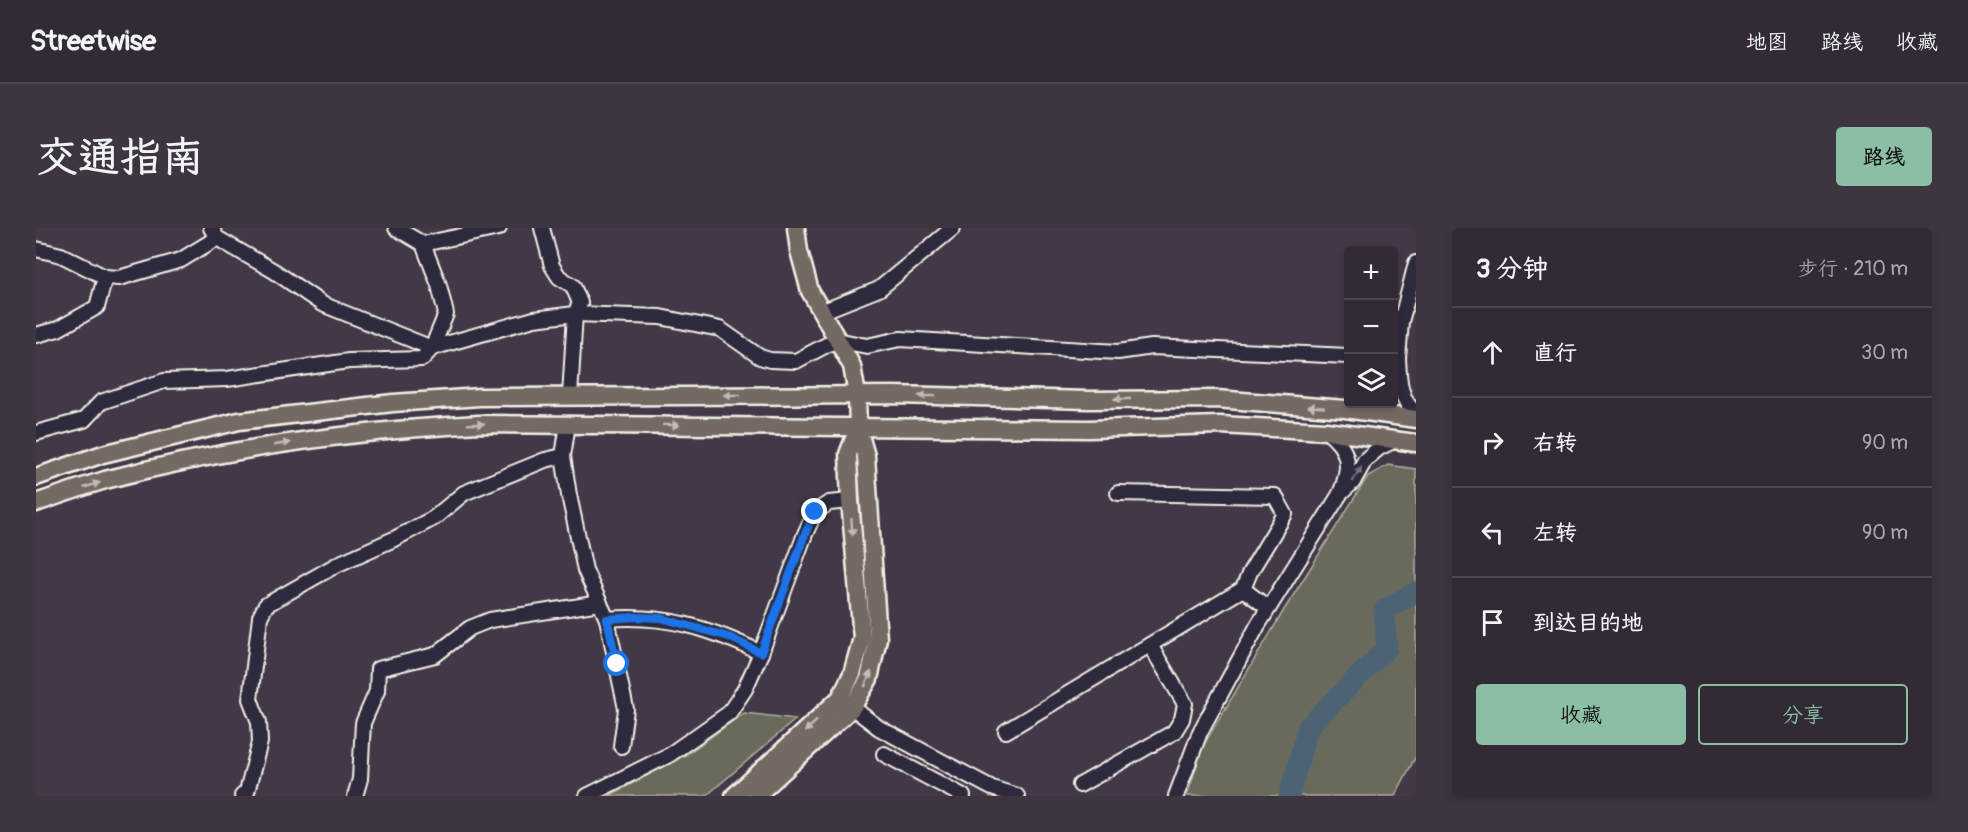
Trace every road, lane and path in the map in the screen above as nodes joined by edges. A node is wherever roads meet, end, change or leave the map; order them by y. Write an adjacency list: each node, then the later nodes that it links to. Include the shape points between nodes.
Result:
1 (396, 228): 7 (street)
2 (498, 228): 7 (street)
3 (542, 228): 12 (street, via 552,266 559,277 573,286 580,303)
4 (796, 228): 11 (main road, via 810,291)
5 (953, 228): 11 (street, via 879,289)
6 (214, 233): 10 (street, via 181,260 119,278); 15 (street, via 322,304)
7 (423, 244): 15 (street, via 446,314)
8 (36, 249): 10 (street, via 61,255)
9 (1416, 262): 16 (street)
10 (105, 277): 13 (street, via 97,307 58,329)
11 (821, 312): 14 (main road)
12 (575, 314): 14 (street, via 660,316 720,329 770,360 796,361); 15 (street, via 534,320); 20 (street)
13 (36, 335)
14 (836, 340): 17 (street, via 867,346 900,339 1118,352 1152,347); 19 (main road, via 852,366)
15 (432, 348): 28 (street, via 422,358 349,361 227,379 164,381 101,402 84,420)
16 (1397, 354)
17 (1344, 356)
18 (1398, 372): 23 (street, via 1402,394)
19 (857, 395): 20 (main road, one-way to 20); 22 (main road, one-way to 19, via 1216,399); 26 (main road)
20 (570, 396): 32 (main road, via 393,403 239,421 103,454)
21 (1349, 408): 22 (street)
22 (1345, 409): 24 (main road)
23 (1416, 412)
24 (1416, 418)
25 (567, 424): 26 (main road, one-way to 26); 31 (street); 36 (main road, one-way to 25, via 105,480 243,450 396,429)
26 (858, 428): 27 (main road, via 1220,425); 35 (main road, via 848,454); 43 (main road, one-way to 26, via 869,679 878,639 866,456)
27 (1326, 431): 29 (main road); 34 (street, via 1338,440 1347,459 1348,474)
28 (36, 433)
29 (1395, 440): 30 (main road); 34 (street, one-way to 29, via 1353,482 1365,460)
30 (1416, 442)
31 (564, 456): 38 (street, via 568,495 585,570); 48 (street, via 464,492 435,518 338,564 266,605 260,616 250,699 259,722 260,742 247,792)
32 (36, 477)
33 (1118, 493): 37 (street, via 1275,496 1285,514)
34 (1340, 494): 39 (street)
35 (849, 501): 42 (street, via 829,503 815,512); 43 (main road, one-way to 43, via 862,638)
36 (36, 503)
37 (1243, 589): 39 (street); 41 (street)
38 (600, 603): 40 (street); 49 (street, via 490,620 470,628 435,655 378,669 377,691 363,723)
39 (1268, 608): 55 (street, via 1200,732)
40 (607, 619): 42 (street, via 661,618 729,637); 45 (street, via 626,709)
41 (1150, 645): 44 (street); 47 (street, via 1185,704 1182,719 1174,732)
42 (761, 653): 50 (street, via 729,713 669,755)
43 (846, 703): 51 (main road, one-way to 51); 52 (main road); 54 (street, via 879,728 992,788)
44 (1006, 731)
45 (621, 746)
46 (884, 754): 53 (street)
47 (1080, 785)
48 (242, 796)
49 (356, 796)
50 (587, 796)
51 (734, 796)
52 (756, 796)
53 (963, 796)
54 (1017, 796)
55 (1176, 796)

